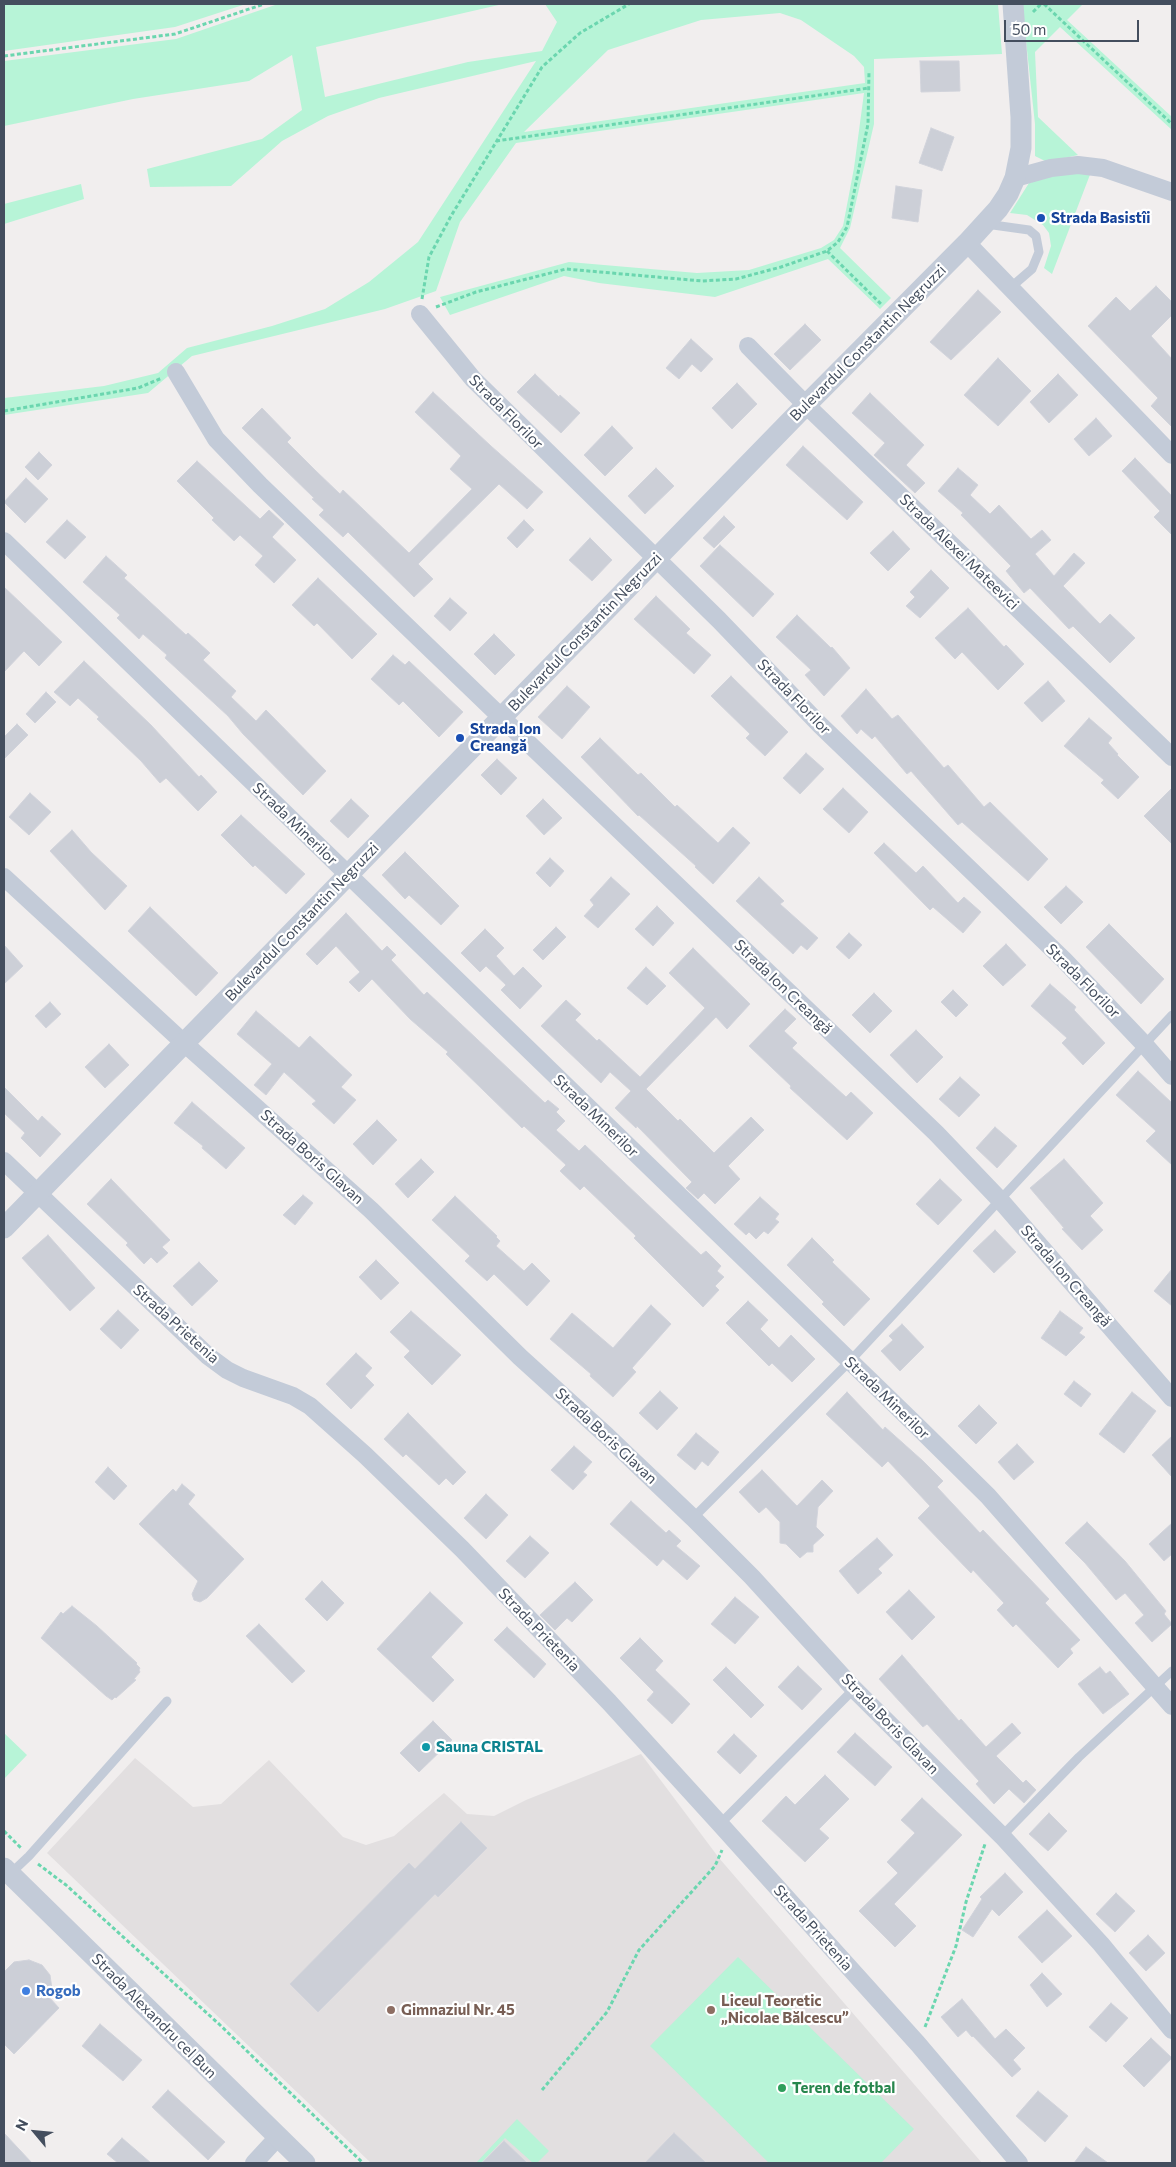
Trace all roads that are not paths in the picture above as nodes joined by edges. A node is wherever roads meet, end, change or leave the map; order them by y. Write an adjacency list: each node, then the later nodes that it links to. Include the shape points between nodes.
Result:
1 (1013, 4): 2 (street, Bulevardul Constantin Negruzzi, via 1021,117 1021,148)
2 (1016, 178): 3 (street, via 1051,168 1078,165 1103,168); 4 (street, Bulevardul Constantin Negruzzi)
3 (1172, 192)
4 (986, 224): 5 (street, Bulevardul Constantin Negruzzi); 6 (lane, via 1029,230 1036,236 1039,252 1032,269)
5 (966, 244): 6 (street); 10 (street, Bulevardul Constantin Negruzzi)
6 (1010, 288): 11 (street)
7 (420, 314): 13 (street, Strada Florilor, via 473,380)
8 (748, 346): 10 (street, Strada Alexei Mateevici)
9 (176, 372): 14 (street, Strada Ion Creangă, via 216,439)
10 (806, 405): 13 (street, Bulevardul Constantin Negruzzi); 15 (street, Strada Alexei Mateevici)
11 (1172, 455)
12 (4, 542): 16 (street, Strada Minerilor)
13 (656, 559): 14 (street, Bulevardul Constantin Negruzzi); 20 (street, Strada Florilor, via 827,732 1064,960)
14 (501, 717): 16 (street, Bulevardul Constantin Negruzzi); 24 (street, Strada Ion Creangă, via 936,1133)
15 (1172, 757)
16 (348, 876): 19 (street, Bulevardul Constantin Negruzzi); 26 (street, Strada Minerilor)
17 (4, 877): 19 (street, Strada Boris Glavan)
18 (1172, 1015): 20 (lane)
19 (184, 1043): 23 (street, Bulevardul Constantin Negruzzi); 28 (street, Strada Boris Glavan, via 371,1210 520,1357)
20 (1144, 1044): 21 (street, Strada Florilor); 24 (lane)
21 (1172, 1076)
22 (4, 1161): 23 (street, Strada Prietenia)
23 (37, 1193): 25 (street, Bulevardul Constantin Negruzzi); 34 (street, Strada Prietenia, via 208,1356 242,1378 293,1396 310,1406 364,1455 462,1549 609,1702)
24 (1001, 1201): 26 (lane); 27 (street, Strada Ion Creangă)
25 (4, 1228)
26 (850, 1361): 28 (lane); 30 (street, Strada Minerilor, via 988,1496)
27 (1172, 1398)
28 (693, 1518): 31 (street, Strada Boris Glavan, via 752,1577)
29 (1172, 1671): 30 (lane)
30 (1157, 1688): 33 (street, Strada Minerilor); 35 (lane)
31 (854, 1689): 34 (lane); 35 (street, Strada Boris Glavan)
32 (167, 1701): 36 (lane, via 29,1856)
33 (1172, 1706)
34 (720, 1824): 41 (street, Strada Prietenia, via 918,2044)
35 (997, 1831): 37 (street, Strada Boris Glavan, via 1101,1944)
36 (7, 1871): 38 (street, Strada Alexandru cel Bun)
37 (1172, 2030)
38 (278, 2137): 39 (street); 40 (street, Strada Alexandru cel Bun)
39 (254, 2163)
40 (305, 2163)
41 (1019, 2163)

